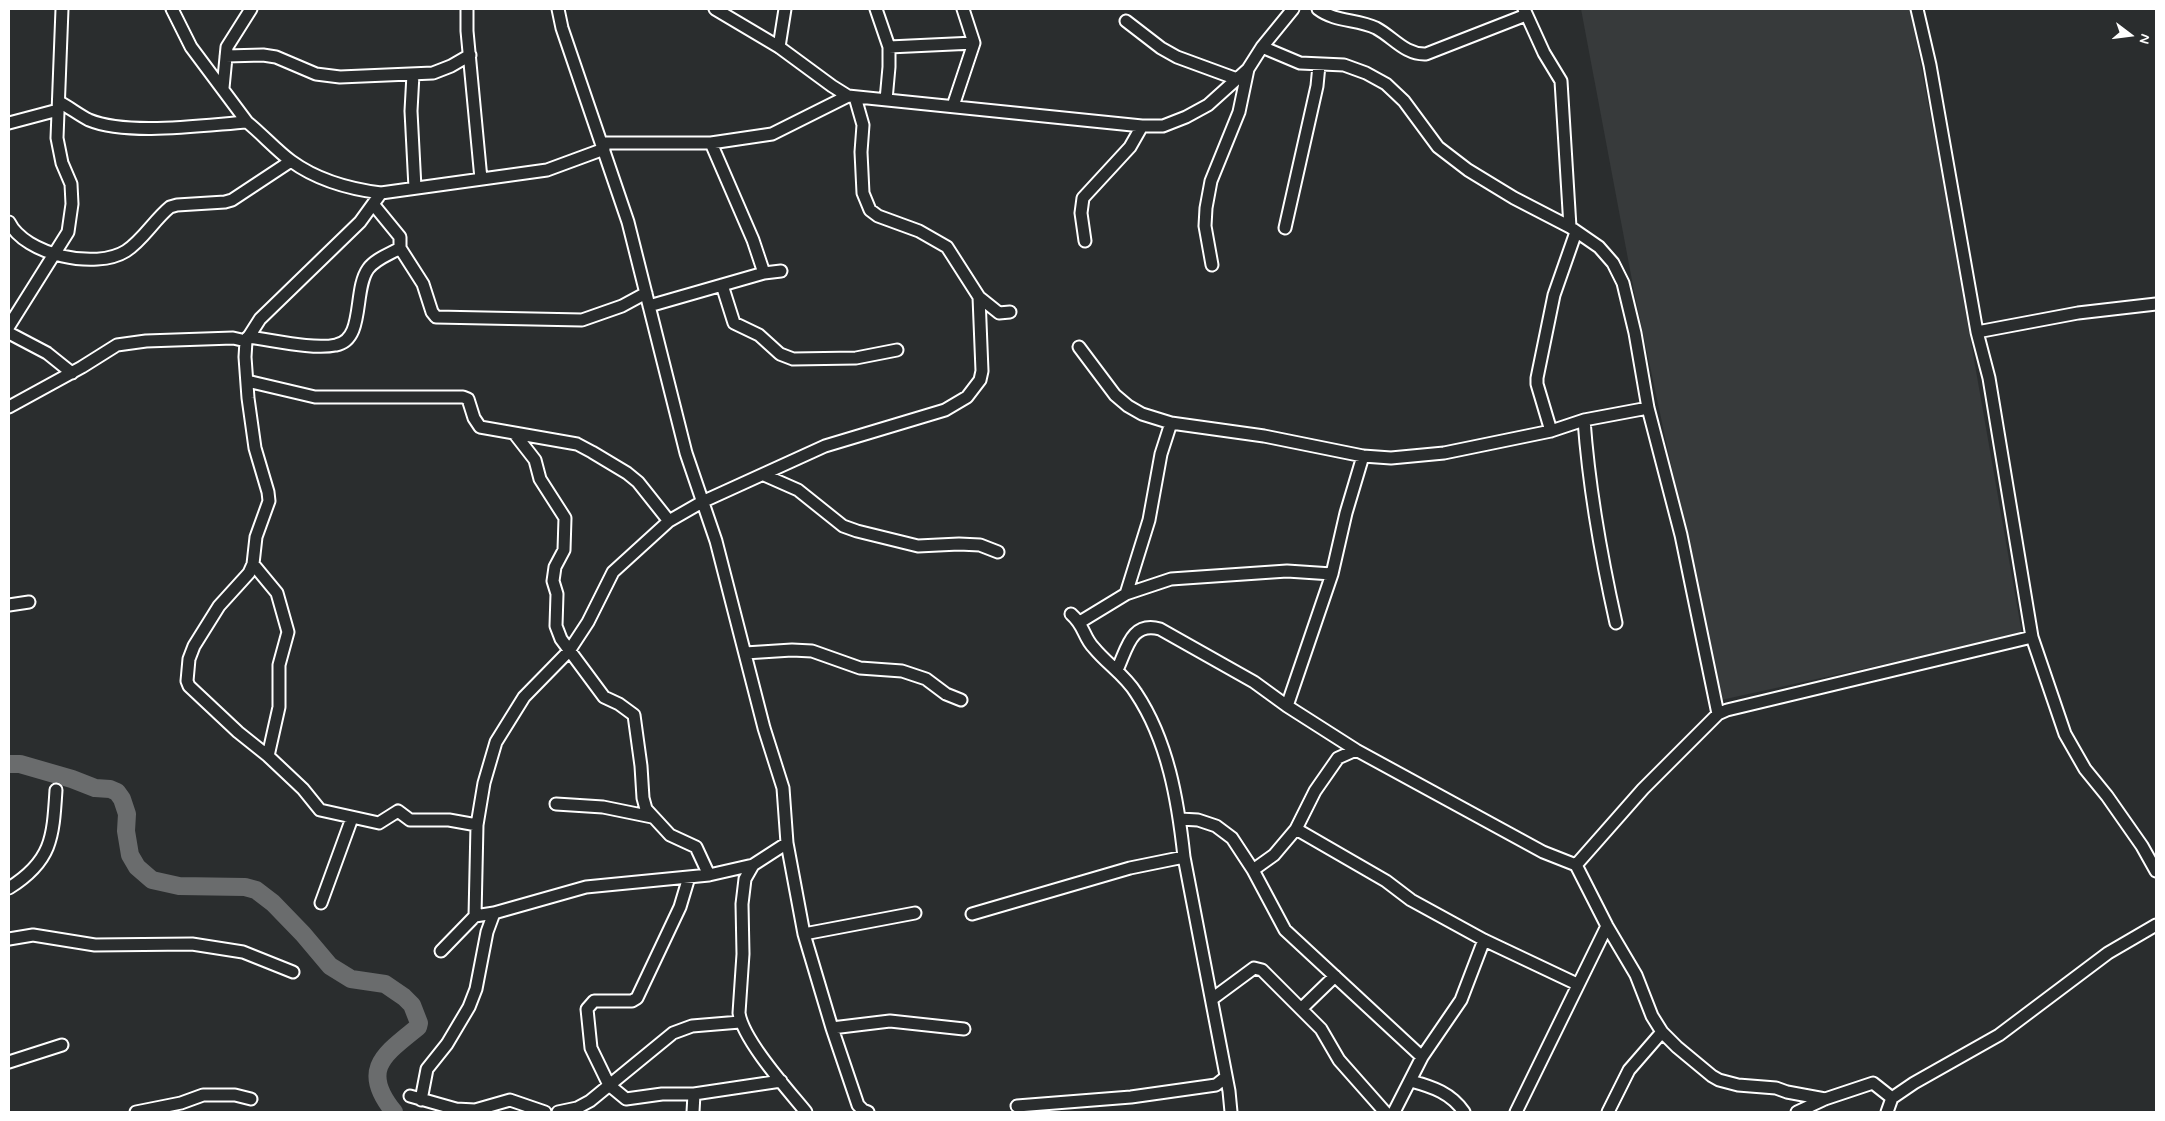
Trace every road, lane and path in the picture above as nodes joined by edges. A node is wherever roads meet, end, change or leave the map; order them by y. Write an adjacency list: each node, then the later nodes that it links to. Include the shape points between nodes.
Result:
1 (62, 9): 28 (street)
2 (172, 9): 25 (street, via 191,47)
3 (251, 9): 20 (street, via 230,40)
4 (467, 9): 19 (street)
5 (558, 9): 34 (street)
6 (716, 9): 16 (street)
7 (788, 9): 16 (street)
8 (876, 9): 17 (street)
9 (963, 9): 15 (street)
10 (1293, 9): 18 (street)
11 (1318, 9): 13 (street, via 1326,15 1376,28 1416,54 1426,54)
12 (1917, 9): 56 (street)
13 (1525, 12): 42 (street, via 1561,81)
14 (1126, 21): 24 (street, via 1177,57)
15 (974, 44): 17 (street); 29 (street)
16 (779, 47): 26 (street)
17 (889, 47): 27 (street)
18 (1262, 48): 21 (street, via 1300,63); 22 (street)
19 (470, 55): 23 (street, via 433,73); 36 (street)
20 (226, 56): 23 (street, via 276,57 316,74 340,77); 25 (street)
21 (1320, 65): 41 (street); 42 (street, via 1344,65 1386,84 1404,101 1438,147 1514,198)
22 (1248, 69): 24 (street); 46 (street, via 1239,112 1212,181 1206,208 1205,226)
23 (413, 74): 37 (street, via 411,111)
24 (1237, 79): 32 (street, via 1208,105 1186,117 1163,126)
25 (223, 88): 30 (street)
26 (851, 96): 27 (street); 33 (street, via 772,134); 51 (street, via 863,125 863,192 870,210 947,247)
27 (886, 100): 29 (street)
28 (58, 106): 30 (street, via 88,120 115,127); 31 (street); 45 (street, via 57,138 71,184 72,204 68,232)
29 (953, 106): 32 (street)
30 (247, 122): 35 (street)
31 (9, 123)
32 (1142, 126): 43 (street, via 1126,152 1083,198)
33 (711, 143): 34 (street); 48 (street)
34 (603, 146): 36 (street, via 547,170); 50 (street, via 628,222)
35 (291, 161): 38 (street, via 327,181); 45 (street, via 232,200 170,207 128,250 116,256 98,259)
36 (481, 179): 37 (street)
37 (415, 188): 38 (street)
38 (381, 193): 39 (street)
39 (373, 204): 44 (street, via 400,237); 58 (street, via 335,248 260,319)
40 (9, 222): 45 (street, via 18,236)
41 (1284, 228)
42 (1573, 229): 64 (street, via 1599,247 1623,283); 67 (street, via 1554,295 1537,384)
43 (1084, 242)
44 (400, 248): 50 (street, via 423,284 436,317 582,320 622,306); 58 (street, via 366,272 353,334 347,341 323,347)
45 (55, 256): 55 (street)
46 (1212, 265)
47 (780, 271): 48 (street)
48 (764, 273): 49 (street)
49 (722, 285): 53 (street); 60 (street, via 734,323 759,335 786,357 856,358)
50 (646, 293): 53 (street)
51 (978, 297): 54 (street, via 999,313); 70 (street, via 982,371 980,380 968,397 924,418 824,446)
52 (2156, 304): 56 (street, via 2078,313)
53 (649, 306): 71 (street, via 686,453)
54 (1010, 312)
55 (9, 326)
56 (1978, 332): 82 (street, via 1989,378)
57 (9, 333): 61 (street, via 47,353)
58 (247, 339): 61 (street, via 146,341 117,345); 62 (street)
59 (1079, 347): 66 (street, via 1115,395 1128,406)
60 (897, 350)
61 (72, 372): 63 (street)
62 (246, 380): 68 (street, via 315,397 463,397 468,399 480,427); 74 (street, via 255,448 269,501 256,537)
63 (9, 407)
64 (1648, 408): 65 (street); 88 (street, via 1680,535)
65 (1584, 420): 67 (street); 81 (street, via 1596,522)
66 (1171, 423): 69 (street, via 1264,436); 76 (street, via 1161,454 1149,520)
67 (1551, 431): 69 (street, via 1444,453 1391,458)
68 (514, 433): 72 (street, via 577,444 592,452 628,473); 83 (street, via 535,460 540,479 565,518 564,550 553,580 556,626)
69 (1363, 456): 75 (street)
70 (764, 475): 71 (street); 73 (street, via 798,490 843,526 857,531 918,546 980,545)
71 (702, 502): 72 (street); 84 (street, via 716,541)
72 (669, 521): 83 (street, via 613,572)
73 (998, 552)
74 (253, 564): 90 (street, via 277,593 288,628 279,665 279,707); 90 (street, via 245,579 219,606 194,646 187,681 238,732)
75 (1332, 574): 76 (street, via 1287,571 1171,579); 87 (street)
76 (1126, 594): 80 (street)
77 (29, 602): 78 (street)
78 (9, 606)
79 (1070, 614): 80 (street)
80 (1080, 622): 85 (street, via 1091,646)
81 (1616, 623)
82 (2032, 637): 88 (street); 103 (street, via 2064,734)
83 (569, 651): 93 (street, via 604,697 634,714 643,798); 96 (street, via 524,697 496,742 484,783)
84 (744, 653): 86 (street, via 812,651 860,668 902,671 926,679 946,694); 98 (street, via 783,788)
85 (1117, 670): 87 (street, via 1137,630 1149,626 1199,650 1254,682); 95 (street, via 1136,692 1160,735)
86 (961, 700)
87 (1287, 706): 89 (street)
88 (1718, 714): 101 (street, via 1643,789)
89 (1356, 750): 97 (street, via 1343,755 1332,765); 101 (street, via 1543,852)
90 (268, 756): 94 (street, via 320,810)
91 (56, 790): 106 (street, via 50,843 41,862)
92 (556, 804): 93 (street, via 602,807)
93 (652, 816): 104 (street, via 670,835 696,846)
94 (352, 818): 96 (street, via 378,823 398,811 410,820 449,820); 107 (street)
95 (1180, 819): 99 (street); 102 (street, via 1216,826 1232,838)
96 (477, 825): 111 (street)
97 (1296, 829): 102 (street, via 1274,855); 116 (street, via 1386,881 1411,900)
98 (787, 843): 100 (street); 114 (street)
99 (1184, 858): 110 (street, via 1130,868); 121 (street)
100 (753, 865): 104 (street); 123 (street, via 746,880 742,904)
101 (1576, 865): 113 (street)
102 (1253, 870): 119 (street, via 1281,925)
103 (2156, 871)
104 (709, 874): 105 (street)
105 (689, 877): 108 (street, via 586,887); 133 (street, via 680,907 637,998 632,1001 594,1001 587,1009 591,1048)
106 (9, 888)
107 (322, 903)
108 (494, 913): 111 (street); 141 (street, via 469,1007 427,1069)
109 (915, 913): 114 (street)
110 (972, 914)
111 (476, 916): 117 (street)
112 (2156, 925): 138 (street, via 2108,953 1999,1034)
113 (1607, 926): 120 (street); 126 (street, via 1636,974 1652,1016)
114 (804, 934): 124 (street)
115 (9, 939): 118 (street, via 33,935 95,945 192,944 242,952)
116 (1484, 940): 120 (street); 128 (street, via 1461,1000)
117 (441, 951)
118 (293, 972)
119 (1335, 976): 122 (street); 128 (street)
120 (1577, 984): 153 (street)
121 (1212, 999): 122 (street, via 1258,968); 130 (street)
122 (1302, 1008): 150 (street, via 1321,1029 1339,1060)
123 (740, 1022): 131 (street); 133 (street, via 682,1028)
124 (832, 1028): 125 (street, via 890,1021); 148 (street, via 858,1105)
125 (964, 1029)
126 (1662, 1032): 140 (street, via 1719,1080); 154 (street, via 1629,1070)
127 (62, 1045): 129 (street)
128 (1422, 1057): 132 (street)
129 (9, 1062)
130 (1226, 1077): 134 (street); 135 (street)
131 (781, 1081): 136 (street); 147 (street)
132 (1411, 1081): 151 (street); 152 (street, via 1452,1097)
133 (609, 1085): 136 (street, via 629,1099); 145 (street, via 577,1108)
134 (1216, 1085): 135 (street); 142 (street, via 1131,1097)
135 (1229, 1091): 149 (street)
136 (694, 1094): 146 (street)
137 (410, 1096): 141 (street)
138 (1892, 1098): 140 (street, via 1873,1083); 156 (street)
139 (251, 1099): 143 (street, via 217,1094)
140 (1825, 1099): 155 (street)
141 (421, 1100): 144 (street, via 475,1110 510,1100)
142 (1017, 1106)
143 (136, 1112)
144 (545, 1112)
145 (558, 1112)
146 (693, 1112)
147 (806, 1112)
148 (868, 1112)
149 (1232, 1112)
150 (1385, 1112)
151 (1394, 1112)
152 (1464, 1112)
153 (1516, 1112)
154 (1608, 1112)
155 (1797, 1112)
156 (1887, 1112)

